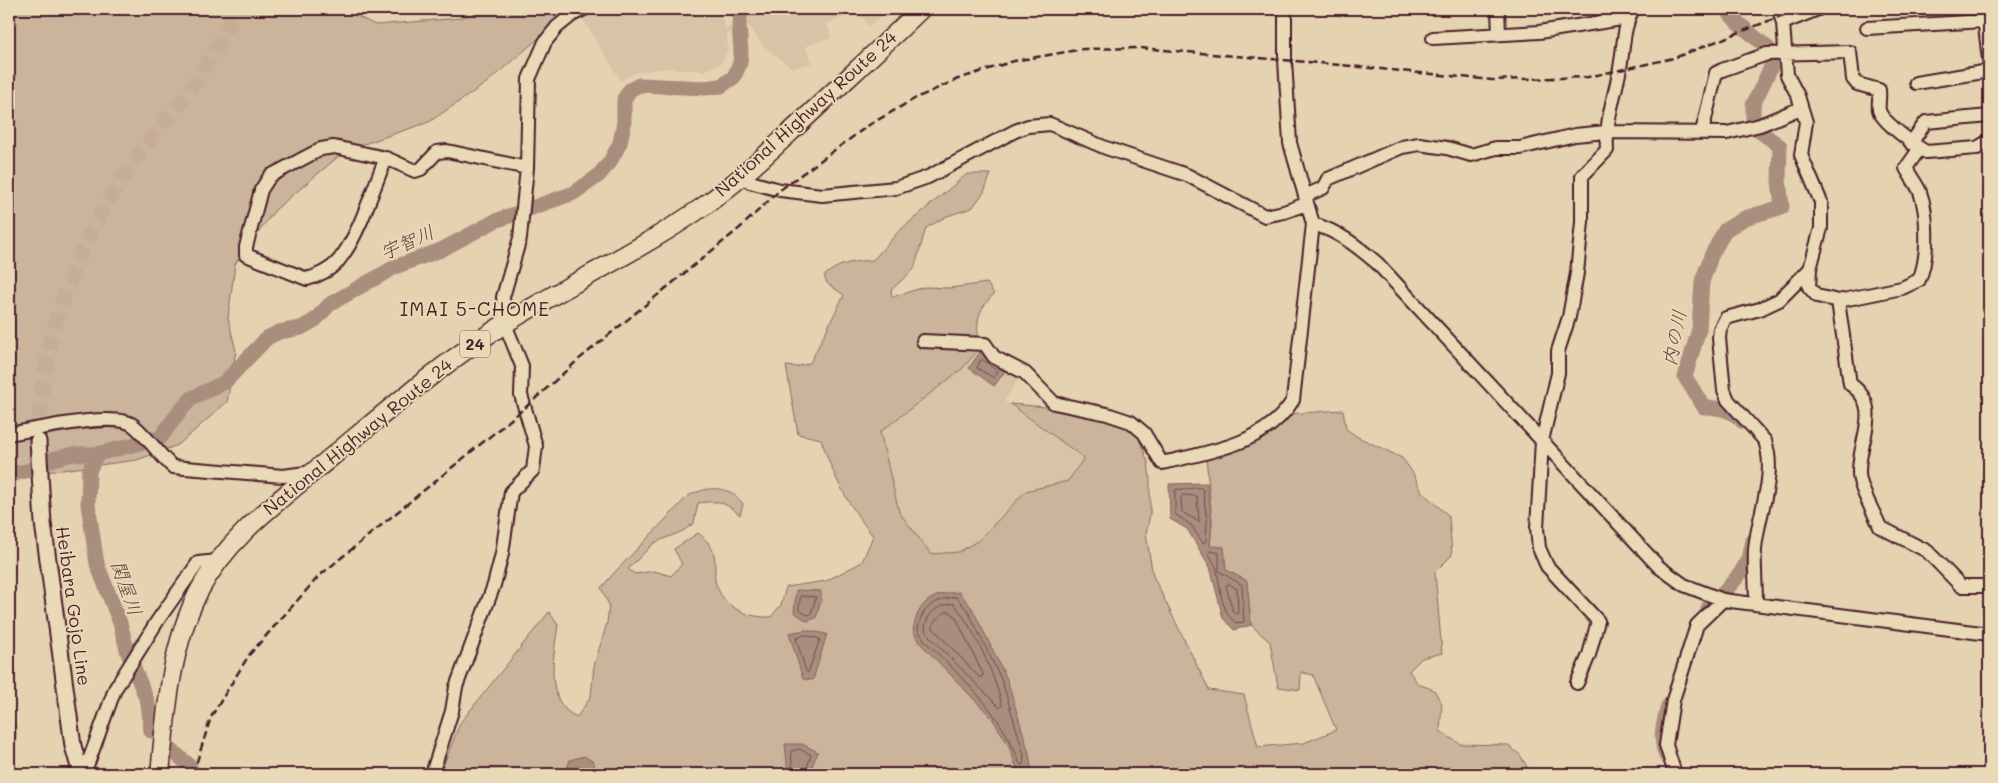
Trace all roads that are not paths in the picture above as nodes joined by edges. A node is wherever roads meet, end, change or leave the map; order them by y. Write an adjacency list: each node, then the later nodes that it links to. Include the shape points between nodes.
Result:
1 (584, 9): 24 (street, via 557,27 534,62 529,79)
2 (922, 9): 25 (highway, National Highway Route 24 / 24)
3 (1285, 9): 26 (street, via 1284,60 1290,143)
4 (1498, 9): 11 (street)
5 (1779, 9): 9 (street)
6 (1818, 9): 9 (street)
7 (1631, 13): 11 (street, via 1539,32); 19 (street)
8 (1984, 15): 10 (street); 14 (street)
9 (1784, 23): 13 (street)
10 (1867, 28)
11 (1499, 34): 12 (street)
12 (1433, 38)
13 (1776, 55): 17 (street); 20 (street, via 1716,73); 22 (street, via 1850,52 1853,79 1857,84 1879,90 1878,109 1881,115)
14 (1989, 60)
15 (1989, 71): 16 (street)
16 (1916, 83)
17 (1801, 108): 20 (street, via 1734,132); 28 (street, via 1806,122 1801,156 1821,202 1822,218)
18 (1989, 116): 22 (street, via 1926,122)
19 (1606, 132): 20 (street); 26 (street, via 1575,135 1520,148 1496,148 1470,155 1418,144 1402,147 1328,179 1323,188); 34 (street, via 1608,150 1582,176 1577,273 1569,317 1558,351 1558,373)
20 (1702, 132)
21 (1989, 141): 22 (street, via 1977,148 1926,152)
22 (1915, 146): 29 (street, via 1906,168 1920,192 1925,211 1926,244 1919,280 1902,288)
23 (386, 158): 23 (street, via 334,146 321,149 270,176 261,190 246,255 307,279 316,277 338,262); 24 (street, via 414,171 421,169 437,152 447,151)
24 (527, 168): 30 (street, via 520,238 503,297)
25 (743, 176): 26 (street, via 750,182 780,190 822,195 896,188 928,176 1015,131 1050,124 1106,148 1187,175 1265,216 1284,212); 30 (highway, National Highway Route 24 / 24, via 657,237)
26 (1305, 200): 27 (street)
27 (1313, 224): 31 (street, via 1293,400 1287,410 1260,432 1205,453 1162,463 1144,434 1131,422 1054,403 1025,373 994,357 985,344); 34 (street, via 1355,244 1377,262)
28 (1810, 268): 29 (street, via 1809,287 1812,292); 39 (street, via 1779,300 1726,318 1720,329 1724,390 1728,400 1765,440 1767,447 1767,485 1755,550)
29 (1838, 301): 37 (street, via 1850,384 1863,394 1868,407 1859,473 1861,487 1880,527 1927,551 1961,586)
30 (505, 324): 35 (highway, National Highway Route 24 / 24, via 451,360); 44 (street, via 522,366 521,395 536,446 533,470 511,492 494,585 456,687 452,711)
31 (922, 341)
32 (9, 434): 35 (street, via 112,419 133,425 174,467 283,476)
33 (38, 441): 42 (main road, Heibara Gojo Line, via 39,484 73,746)
34 (1542, 441): 38 (street, via 1659,567 1684,585); 41 (street, via 1537,528 1542,557 1598,621)
35 (313, 472): 36 (highway, National Highway Route 24 / 24, via 258,518)
36 (218, 561): 42 (street, via 198,563 158,620 115,689 87,766); 43 (highway, National Highway Route 24 / 24, via 186,621 175,659)
37 (1989, 586)
38 (1723, 600): 39 (street); 45 (street, via 1697,625 1673,700 1666,745)
39 (1756, 603): 40 (street)
40 (1989, 634)
41 (1577, 683)
42 (81, 774)
43 (160, 774)
44 (432, 774)
45 (1675, 774)

